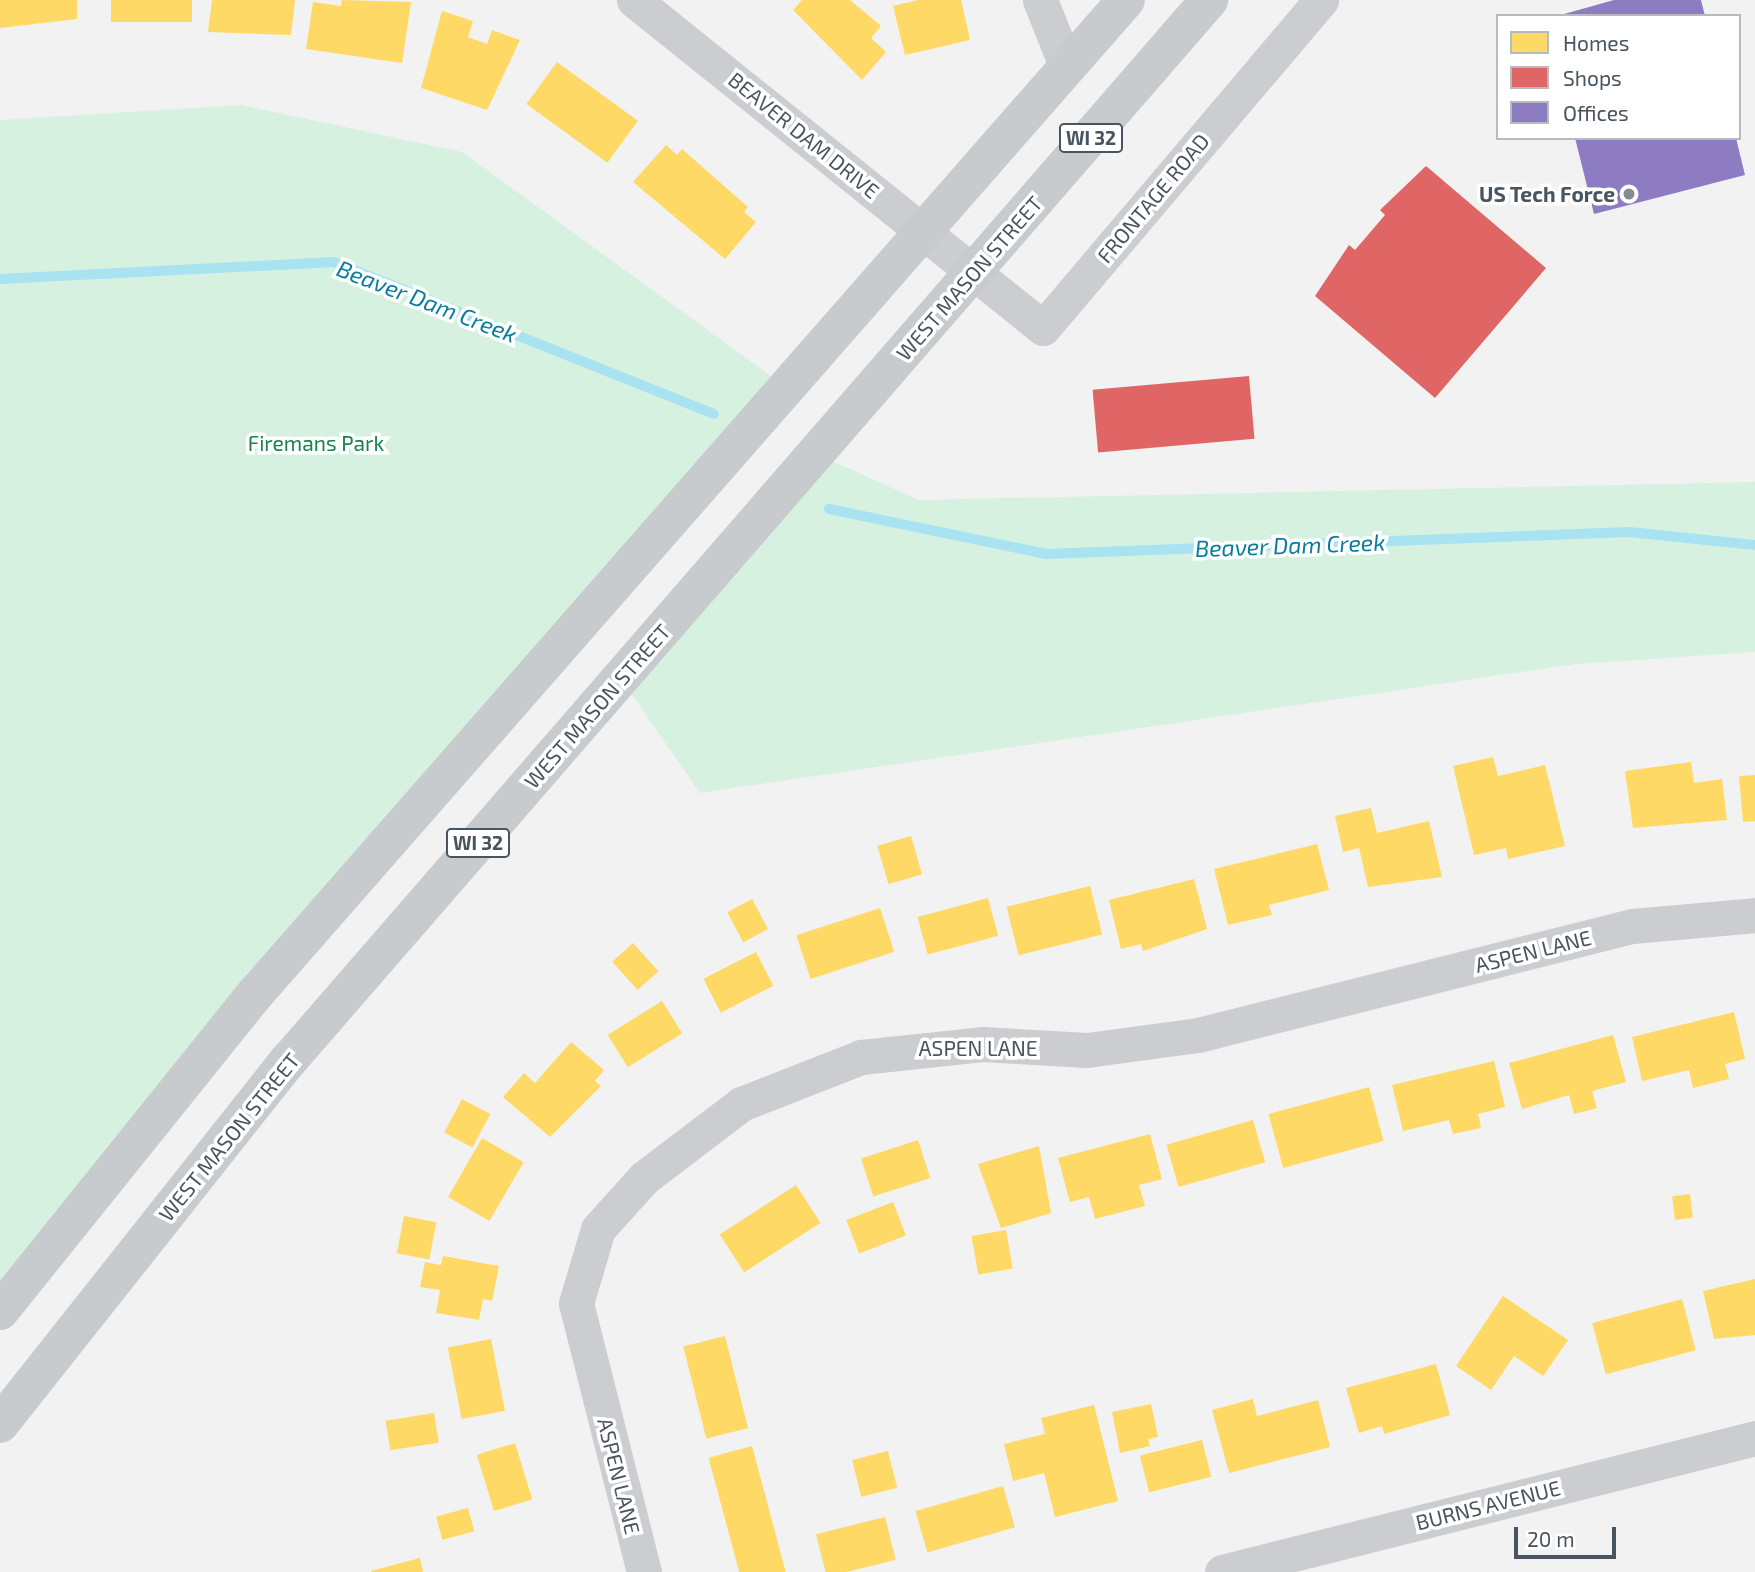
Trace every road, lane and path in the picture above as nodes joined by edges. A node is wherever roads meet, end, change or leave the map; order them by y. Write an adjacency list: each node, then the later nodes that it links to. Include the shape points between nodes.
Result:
1 (634, 0): 7 (street, BEAVER DAM DRIVE)
2 (1040, 0): 6 (street)
3 (1126, 0): 6 (main road, WI 32)
4 (1209, 0): 8 (main road, WEST MASON STREET / WI 32)
5 (1321, 0): 8 (street, FRONTAGE ROAD, via 1042,328)
6 (1067, 68): 7 (main road, WI 32)
7 (924, 233): 8 (street, BEAVER DAM DRIVE); 10 (main road, WI 32, via 256,993)
8 (971, 275): 11 (main road, WEST MASON STREET / WI 32, via 289,1060)
9 (1755, 915): 13 (street, ASPEN LANE, via 1632,926 1198,1035 1087,1050 982,1044 861,1056 741,1104 670,1155 598,1229 576,1303)
10 (0, 1311)
11 (0, 1424)
12 (1755, 1438): 14 (street, BURNS AVENUE)
13 (643, 1572)
14 (1222, 1572)

